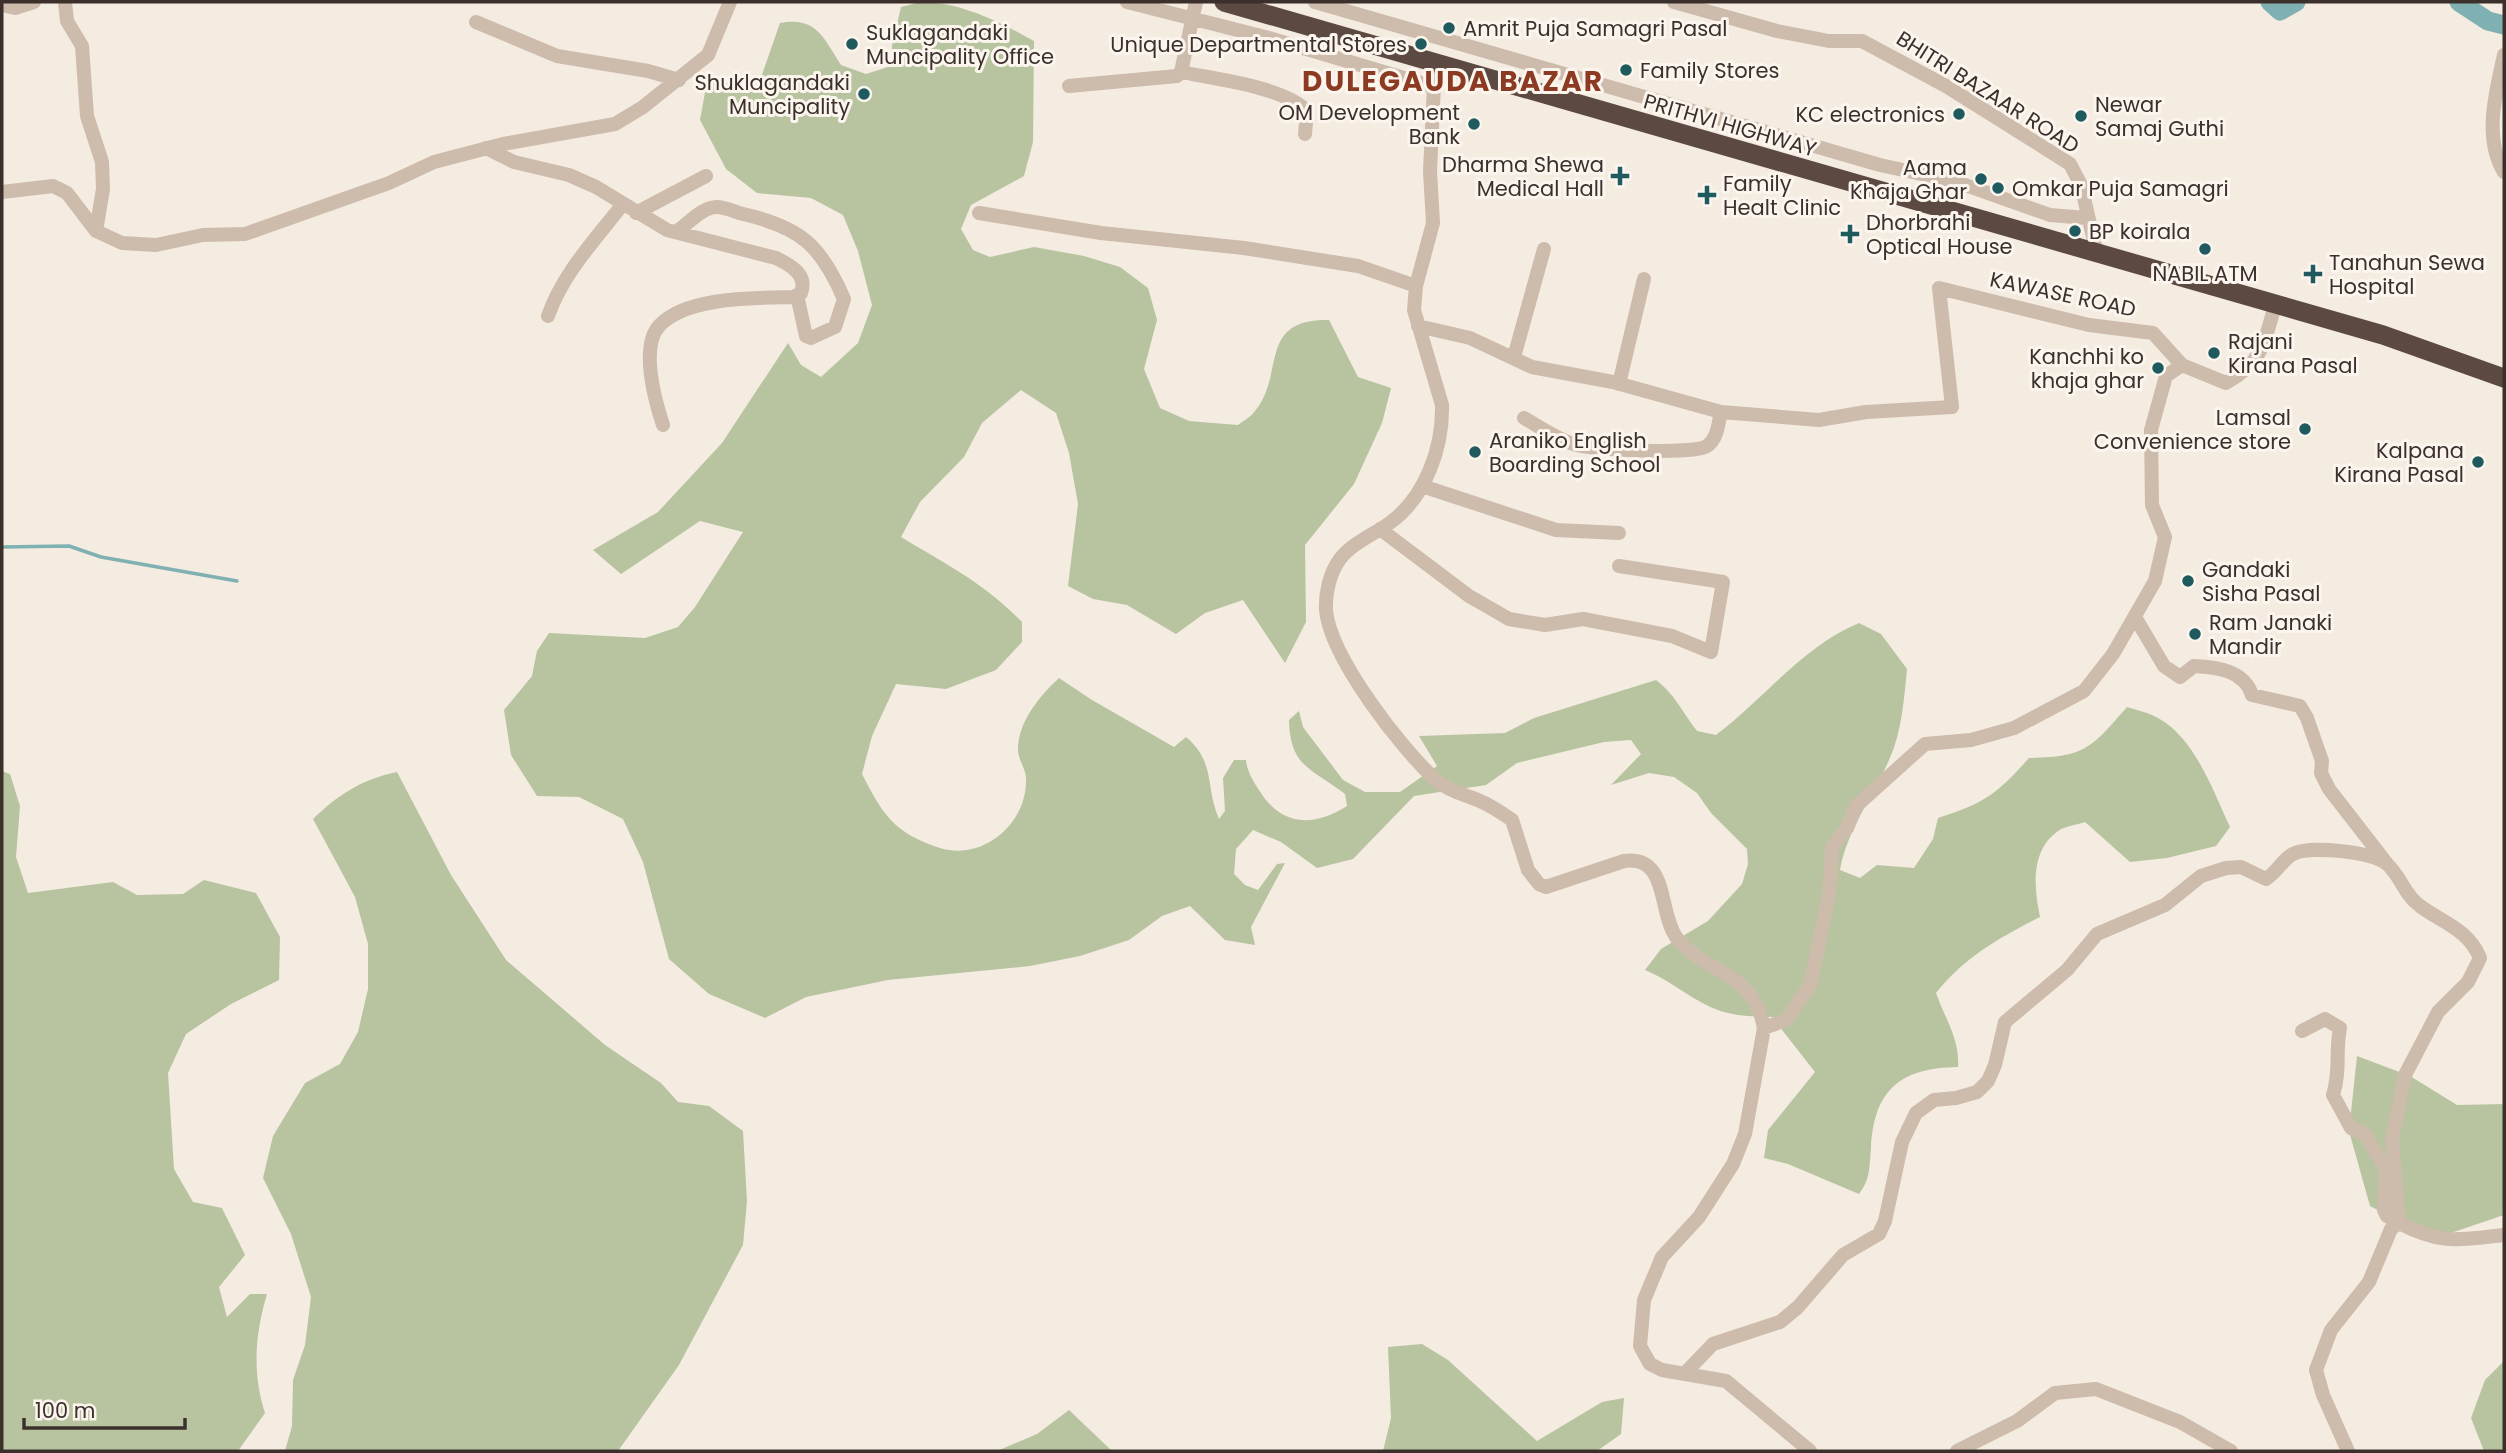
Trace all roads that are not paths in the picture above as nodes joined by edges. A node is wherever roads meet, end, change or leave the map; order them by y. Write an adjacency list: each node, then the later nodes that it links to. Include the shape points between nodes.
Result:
1 (34, 2): 9 (street, via 15,8)
2 (65, 2): 27 (street, via 67,21 82,46 87,116 102,162)
3 (730, 2): 15 (street, via 708,55)
4 (1127, 2): 10 (street)
5 (1196, 2): 10 (street)
6 (1224, 2): 13 (highway, PRITHVI HIGHWAY)
7 (1315, 2): 26 (street, via 1880,165 1954,181 2050,215)
8 (1674, 2): 26 (street, BHITRI BAZAAR ROAD, via 1738,22 1829,41 1862,41 1879,48 2070,164 2081,185)
9 (2, 5)
10 (1191, 18): 14 (street); 17 (street)
11 (476, 22): 15 (street, via 557,56)
12 (2504, 55): 20 (street, via 2494,125)
13 (1434, 63): 17 (street); 30 (highway, PRITHVI HIGHWAY)
14 (1181, 72): 16 (street, via 1169,79); 18 (street, via 1238,83 1298,102 1307,111)
15 (679, 80): 19 (street, via 615,124)
16 (1069, 86)
17 (1431, 86): 32 (street, via 1433,223)
18 (1305, 134)
19 (486, 148): 23 (street, via 514,162 569,175); 27 (street, via 435,162 245,234 204,235 156,245 122,243)
20 (2504, 172)
21 (705, 176): 24 (street)
22 (2, 192): 27 (street, via 53,186 75,202)
23 (623, 204): 24 (street); 35 (street, via 569,272)
24 (636, 213): 28 (street)
25 (979, 213): 32 (street, via 1358,266)
26 (2087, 218): 30 (street, BHITRI BAZAAR ROAD)
27 (96, 230)
28 (676, 232): 33 (street, via 758,252 792,266 803,287); 33 (street, via 717,207 785,225 803,236 833,274 844,299 835,327 806,336)
29 (1544, 248): 37 (street)
30 (2097, 254): 34 (highway, PRITHVI HIGHWAY)
31 (1644, 279): 40 (street)
32 (1416, 286): 36 (street)
33 (797, 295): 43 (street, via 701,305 658,327 652,343 650,389)
34 (2275, 305): 38 (street, KAWASE ROAD, via 2260,355 2248,370 2226,383); 39 (highway, PRITHVI HIGHWAY, via 2383,335)
35 (548, 316)
36 (1418, 326): 37 (street, via 1469,338); 44 (street, via 1442,405 1434,460)
37 (1514, 357): 40 (street, via 1551,372)
38 (2182, 365): 41 (street, KAWASE ROAD, via 2153,333 2089,325 1939,288 1952,407 1819,420); 48 (street, via 2166,376 2151,430 2152,505 2165,537 2155,581)
39 (2504, 378)
40 (1619, 384): 41 (street)
41 (1721, 412): 42 (street, via 1715,439 1704,448 1656,450 1599,450 1573,444)
42 (1524, 418)
43 (663, 425)
44 (1422, 486): 45 (street, via 1394,520); 46 (street, via 1556,530)
45 (1380, 529): 47 (street, via 1469,596 1509,619 1545,625 1583,619 1672,636 1711,652 1723,582); 50 (street, via 1340,559 1326,608 1347,664 1401,743 1439,783 1512,820 1525,863 1539,884 1562,883 1624,861 1650,867 1657,875 1666,917 1679,941 1751,994)
46 (1619, 533)
47 (1619, 566)
48 (2135, 617): 49 (street, via 2164,666 2180,677 2194,666 2212,667 2242,679 2252,695 2300,706 2329,789); 50 (street, via 2084,691 2014,728 1971,740 1925,744 1856,806 1832,847 1829,895 1810,985 1786,1020)
49 (2388, 865): 52 (street, via 2406,894 2467,937 2480,958 2468,982 2438,1012 2405,1075 2392,1139); 54 (street, via 2353,852 2317,847 2292,854 2266,879 2241,867 2226,867 2201,876 2165,905 2097,934 2067,970 2005,1022 1988,1081 1977,1091 1934,1100 1916,1113 1902,1142 1878,1234 1843,1255 1780,1322 1713,1343)
50 (1764, 1028): 54 (street, via 1745,1134 1733,1164 1699,1217 1662,1257 1644,1300 1639,1339 1643,1353 1650,1364 1662,1370)
51 (2301, 1031): 52 (street, via 2325,1019 2340,1028 2336,1048 2340,1074 2333,1095 2351,1128 2365,1134 2386,1170 2384,1210)
52 (2399, 1223): 53 (street, via 2428,1238); 58 (street, via 2391,1229 2369,1282 2331,1330 2316,1370 2322,1395)
53 (2504, 1235)
54 (1685, 1373): 55 (street, via 1726,1381)
55 (1810, 1451)
56 (1957, 1451): 57 (street, via 2017,1421 2056,1393 2096,1389 2180,1422)
57 (2231, 1451)
58 (2348, 1451)

